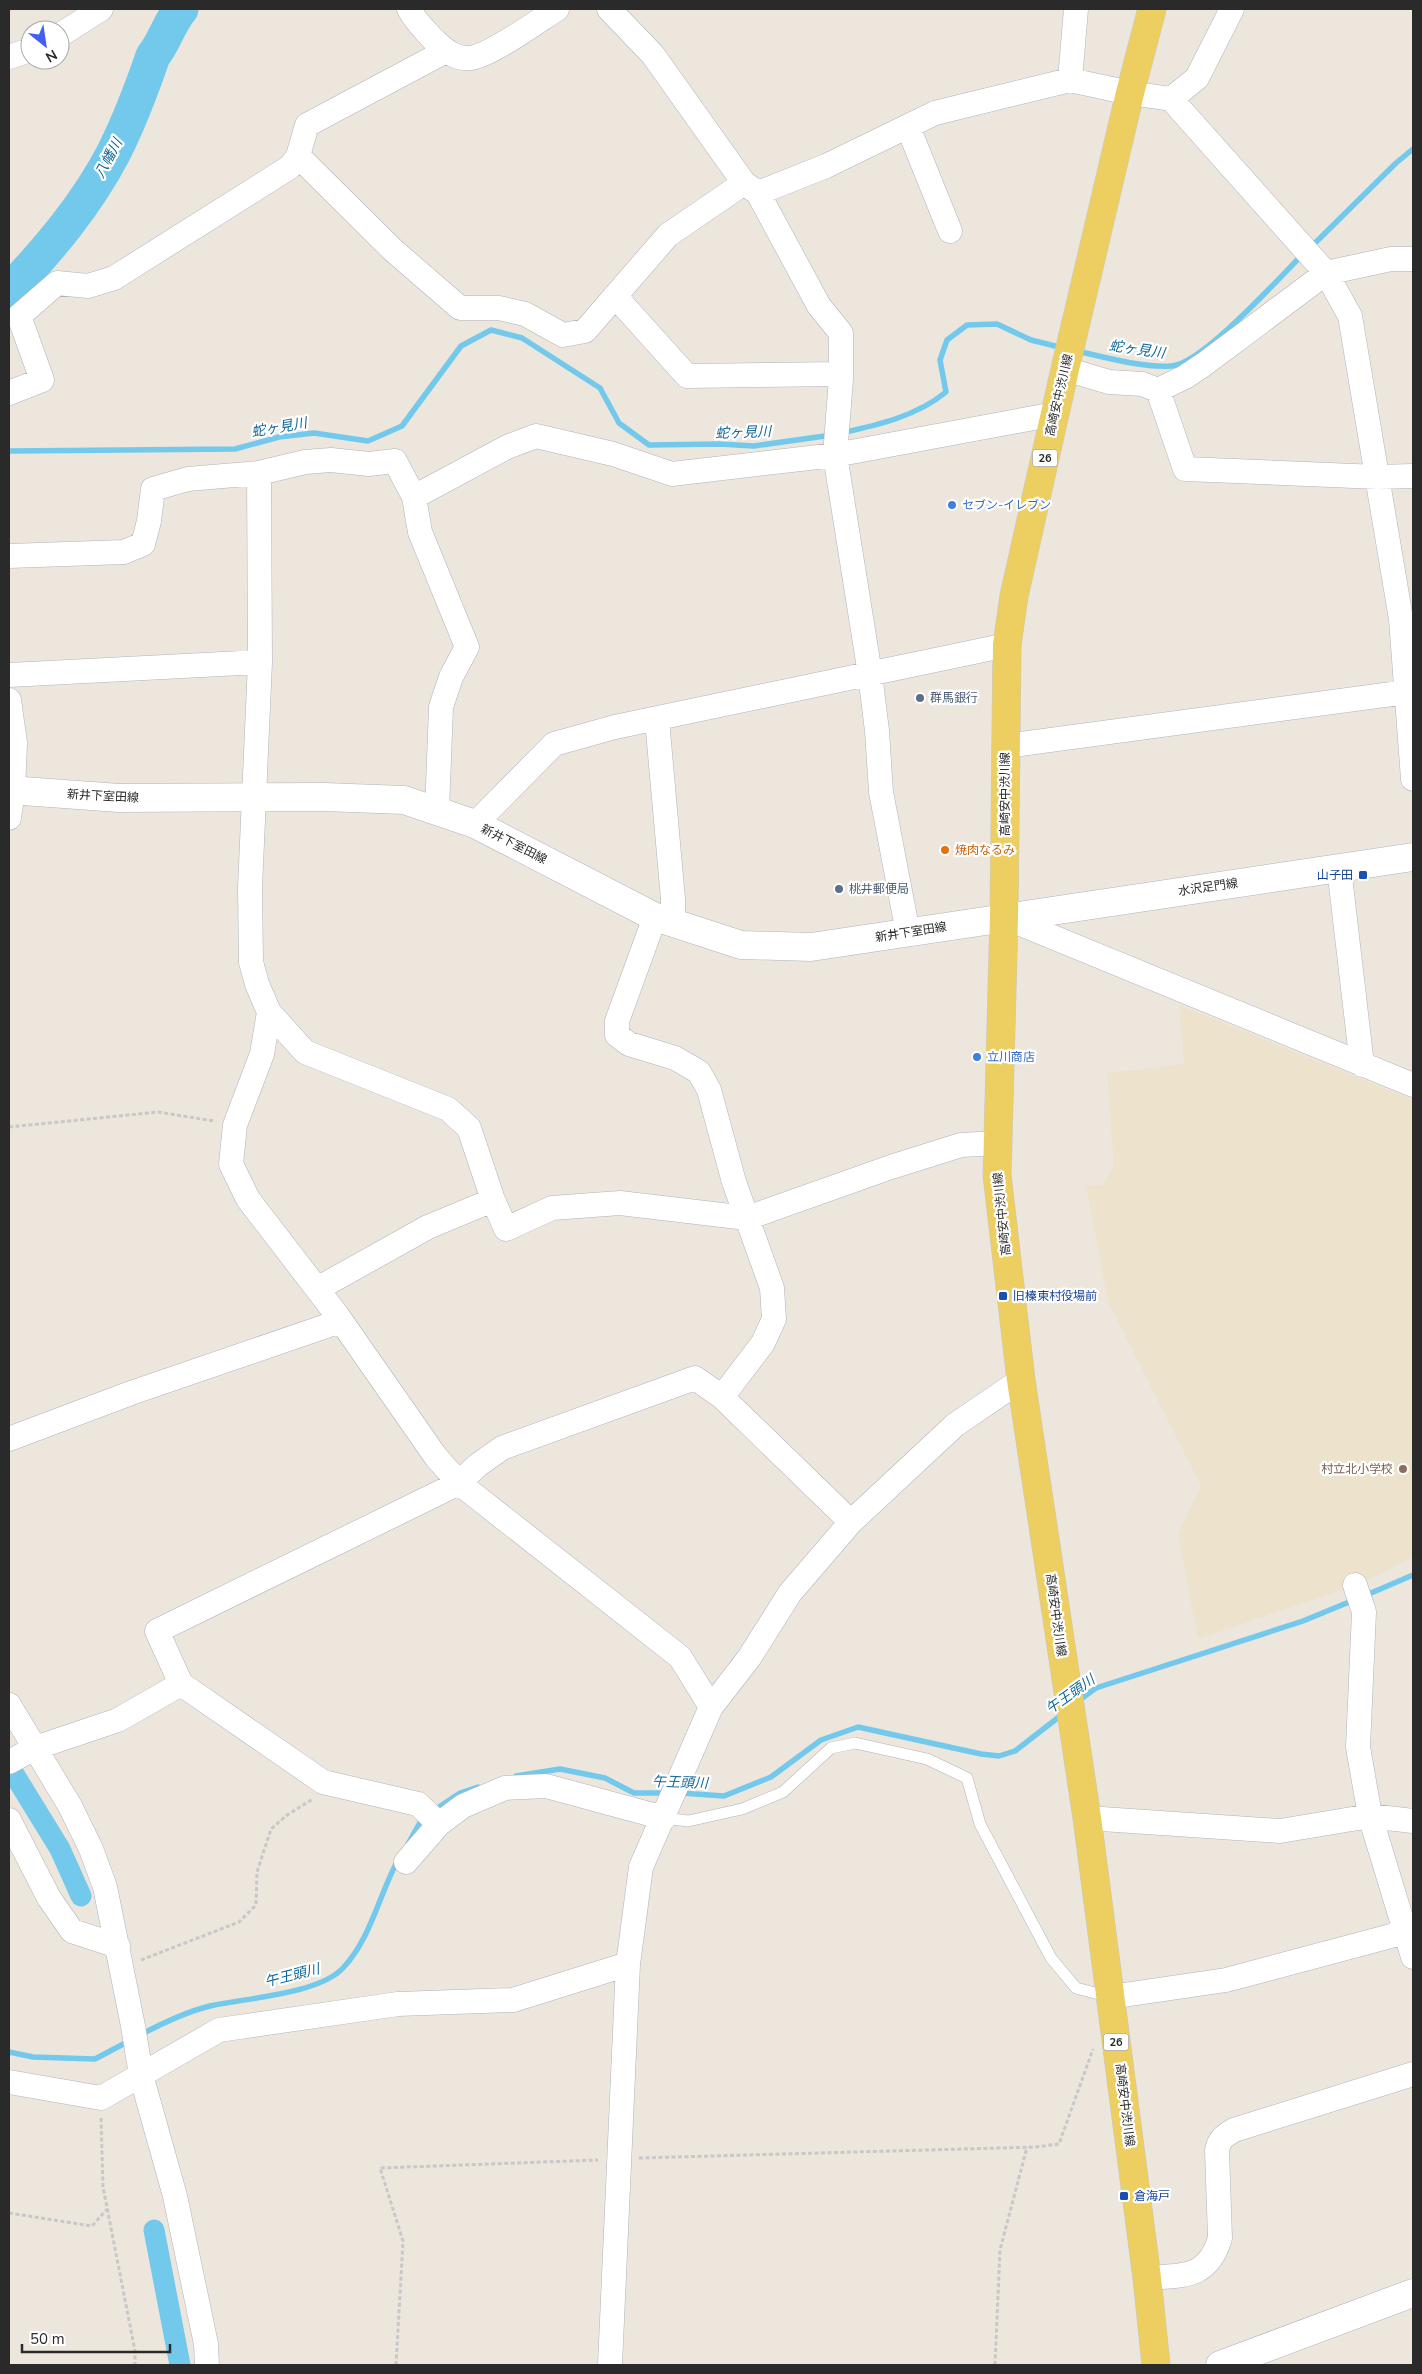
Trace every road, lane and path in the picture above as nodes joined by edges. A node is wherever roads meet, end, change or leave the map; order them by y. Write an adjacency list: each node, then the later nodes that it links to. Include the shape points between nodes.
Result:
1 (101, 9): 8 (street)
2 (409, 9): 9 (street, via 414,20)
3 (557, 9): 9 (street, via 500,46 470,58 457,57)
4 (610, 9): 15 (street, via 653,55)
5 (1076, 9): 10 (street)
6 (1152, 9): 11 (main road, 高崎安中渋川線 / 26)
7 (1232, 9): 12 (street, via 1197,78)
8 (70, 29)
9 (446, 51): 14 (street, via 308,126)
10 (1070, 80): 11 (street); 13 (street, via 935,113)
11 (1130, 93): 12 (street); 20 (main road, 高崎安中渋川線 / 26)
12 (1171, 98): 18 (street)
13 (908, 127): 15 (street, via 826,166); 16 (street)
14 (298, 156): 19 (street, via 394,251 460,308 499,308 525,314 563,335 585,330); 23 (street, via 290,167 114,278 88,286 57,283 28,306 18,316 42,380)
15 (751, 188): 19 (street, via 668,234); 21 (street, via 819,306 841,333)
16 (950, 231)
17 (1413, 259): 18 (street, via 1391,259)
18 (1326, 273): 22 (street, via 1197,369); 28 (street, via 1350,316)
19 (614, 296): 21 (street, via 687,376)
20 (1065, 369): 22 (street, via 1109,382 1142,384); 24 (main road, 高崎安中渋川線 / 26)
21 (841, 374): 25 (street)
22 (1158, 390): 28 (street, via 1185,468)
23 (9, 393)
24 (1055, 414): 25 (street); 31 (main road, 高崎安中渋川線 / 26, via 1014,596)
25 (835, 455): 29 (street, via 672,474 613,454 536,436 507,447); 33 (street)
26 (259, 473): 29 (street, via 305,462 331,460 369,464 395,461); 30 (street, via 188,478 153,489 143,544 124,552); 32 (street)
27 (1413, 476): 28 (street)
28 (1378, 477): 35 (street, via 1401,619)
29 (414, 497): 42 (street, via 420,532 467,647 451,677 441,707)
30 (9, 556)
31 (1007, 645): 33 (street); 38 (main road, 高崎安中渋川線 / 26)
32 (260, 662): 34 (street); 41 (street)
33 (870, 674): 37 (street); 49 (street, via 882,792)
34 (9, 675)
35 (1407, 692): 38 (street); 39 (street)
36 (9, 700): 40 (street, via 15,743)
37 (657, 720): 44 (street, via 614,727 554,744); 48 (street, via 673,899)
38 (1005, 746): 47 (main road, 高崎安中渋川線 / 26)
39 (1413, 779)
40 (11, 790): 41 (main road, 新井下室田線, via 119,798); 43 (street)
41 (255, 798): 42 (main road, 新井下室田線, via 404,800); 50 (street, via 250,888 251,962)
42 (437, 811): 44 (main road, 新井下室田線)
43 (9, 818)
44 (475, 824): 48 (main road, 新井下室田線)
45 (1413, 858): 46 (main road, 水沢足門線)
46 (1339, 868): 47 (main road, 水沢足門線); 51 (street)
47 (1004, 917): 49 (main road, 新井下室田線); 51 (street); 55 (main road, 高崎安中渋川線 / 26)
48 (664, 920): 49 (main road, 新井下室田線, via 741,945 811,947); 57 (street, via 617,1022 617,1035 629,1044 674,1058 699,1072 709,1090)
49 (908, 933)
50 (269, 1012): 53 (street, via 262,1054); 56 (street, via 305,1052 448,1109 469,1128)
51 (1362, 1065): 52 (street)
52 (1413, 1085)
53 (235, 1125): 54 (path, via 158,1112); 58 (street, via 231,1164 248,1199)
54 (9, 1127)
55 (998, 1143): 57 (street, via 961,1145); 60 (main road, 高崎安中渋川線 / 26, via 997,1175)
56 (493, 1200): 57 (street, via 506,1229 552,1208 620,1203); 58 (street, via 428,1227)
57 (747, 1218): 61 (street, via 772,1288 774,1319 763,1343)
58 (317, 1289): 59 (street)
59 (341, 1321): 62 (street); 63 (street, via 436,1457)
60 (1022, 1380): 64 (street, via 954,1425); 74 (main road, 高崎安中渋川線 / 26)
61 (722, 1397): 63 (street, via 695,1378 502,1448); 64 (street)
62 (9, 1439)
63 (459, 1484): 66 (street, via 157,1631); 68 (street, via 680,1657)
64 (851, 1522): 68 (street, via 790,1593 749,1658)
65 (1355, 1585): 73 (street, via 1364,1612 1358,1747)
66 (181, 1684): 69 (street, via 118,1720); 71 (street, via 323,1782)
67 (9, 1705): 69 (street)
68 (711, 1707): 72 (street)
69 (35, 1748): 70 (street); 80 (street, via 91,1849 105,1887)
70 (9, 1762)
71 (332, 1784): 77 (street, via 418,1804); 80 (path, via 271,1829 257,1872 256,1906 239,1922)
72 (666, 1812): 77 (street, via 546,1786 505,1788 464,1806); 82 (street, via 641,1867); 83 (lane, via 688,1821 742,1809 784,1792 831,1748 855,1743 928,1759 967,1778 980,1824 1051,1958 1076,1988)
73 (1370, 1816): 74 (street, via 1280,1831); 76 (street); 79 (street)
74 (1087, 1818): 83 (main road, 高崎安中渋川線 / 26)
75 (9, 1820): 80 (street, via 49,1898 72,1931)
76 (1413, 1821)
77 (439, 1824): 78 (street)
78 (406, 1862)
79 (1406, 1932): 81 (street); 83 (street, via 1226,1980)
80 (120, 1957): 85 (street)
81 (1413, 1957)
82 (628, 1964): 85 (street, via 513,2000 398,2004 219,2030); 90 (street)
83 (1110, 1997): 93 (main road, 高崎安中渋川線 / 26)
84 (1095, 2044): 89 (path, via 1059,2144)
85 (141, 2074): 88 (street); 96 (street, via 175,2196 206,2344)
86 (1413, 2074): 93 (street, via 1234,2130 1224,2136 1218,2141 1217,2151 1220,2238 1216,2250 1202,2269 1188,2274)
87 (9, 2082): 88 (street)
88 (101, 2098): 91 (path, via 103,2187)
89 (1028, 2147): 90 (path); 99 (path, via 1000,2250)
90 (619, 2159): 97 (path, via 380,2168 403,2241); 98 (street)
91 (107, 2209): 92 (path, via 92,2226); 95 (path)
92 (9, 2213)
93 (1147, 2278): 100 (main road, 高崎安中渋川線 / 26)
94 (1413, 2293): 101 (main road)
95 (135, 2365)
96 (207, 2365)
97 (396, 2365)
98 (610, 2365)
99 (995, 2365)
100 (1156, 2365)
101 (1220, 2365)

